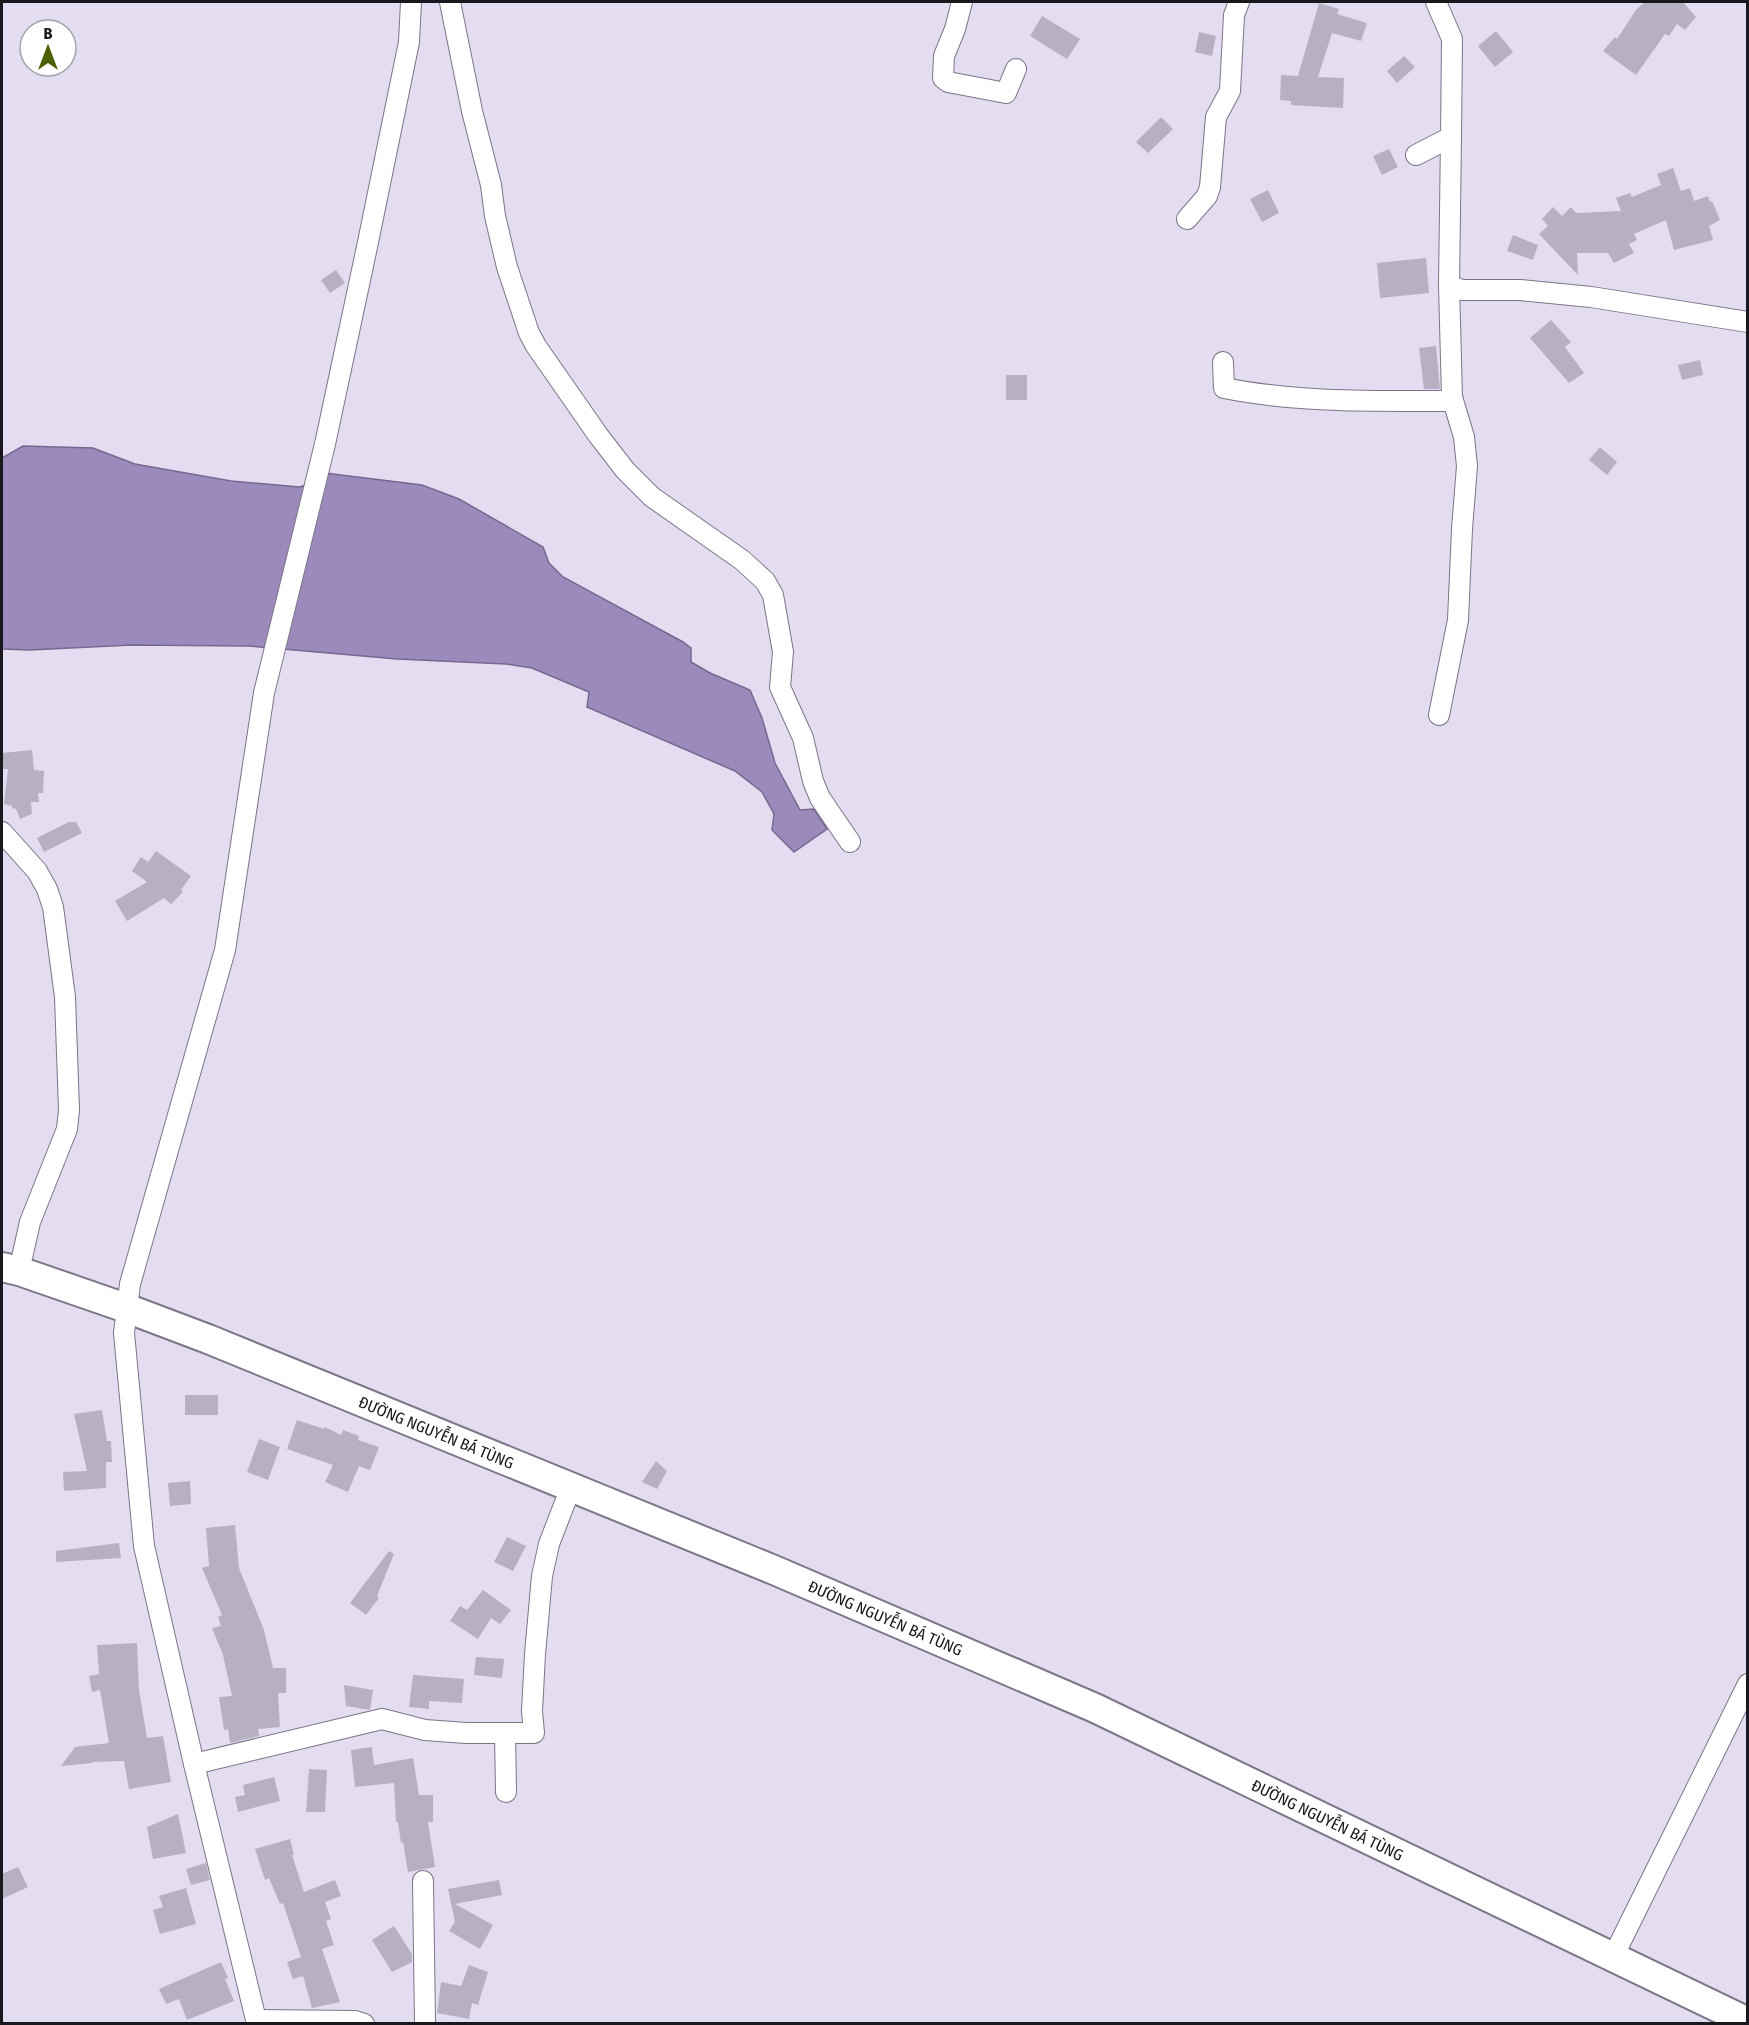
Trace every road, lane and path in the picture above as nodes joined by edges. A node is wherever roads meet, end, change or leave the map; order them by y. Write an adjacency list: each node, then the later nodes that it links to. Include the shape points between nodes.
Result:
1 (411, 2): 18 (street, via 408,42 367,247 264,693 225,950)
2 (450, 2): 16 (street, via 507,267 533,339 625,470 652,497 742,560 765,581 773,596 783,652 780,687 803,738 820,798)
3 (962, 2): 6 (street, via 944,56 943,78 1006,93)
4 (1239, 2): 9 (street, via 1234,15 1230,91 1216,117 1210,187)
5 (1436, 2): 7 (street, via 1452,39)
6 (1016, 69)
7 (1451, 137): 8 (street); 10 (street)
8 (1416, 155)
9 (1187, 219)
10 (1449, 285): 11 (street, via 1462,290 1520,290 1591,297); 13 (street)
11 (1748, 322)
12 (1223, 362): 13 (street, via 1224,388 1272,396)
13 (1453, 401): 14 (street, via 1467,466 1458,620)
14 (1439, 715)
15 (2, 832): 17 (street, via 37,872 53,907 65,997 69,1110 67,1130)
16 (850, 842)
17 (10, 1269): 18 (main road, ĐƯỜNG NGUYỄN BÁ TÙNG)
18 (126, 1308): 19 (main road, ĐƯỜNG NGUYỄN BÁ TÙNG); 22 (street, via 124,1332 144,1546)
19 (577, 1490): 21 (street, via 549,1544 543,1576 535,1654 534,1732); 25 (main road, ĐƯỜNG NGUYỄN BÁ TÙNG, via 1095,1708)
20 (1748, 1684): 25 (street)
21 (505, 1733): 22 (street, via 425,1730 382,1719); 23 (street)
22 (194, 1764): 26 (street)
23 (506, 1792)
24 (423, 1881): 29 (street)
25 (1613, 1957): 27 (main road, ĐƯỜNG NGUYỄN BÁ TÙNG)
26 (256, 2022): 28 (street)
27 (1748, 2022)
28 (363, 2024)
29 (425, 2024)

